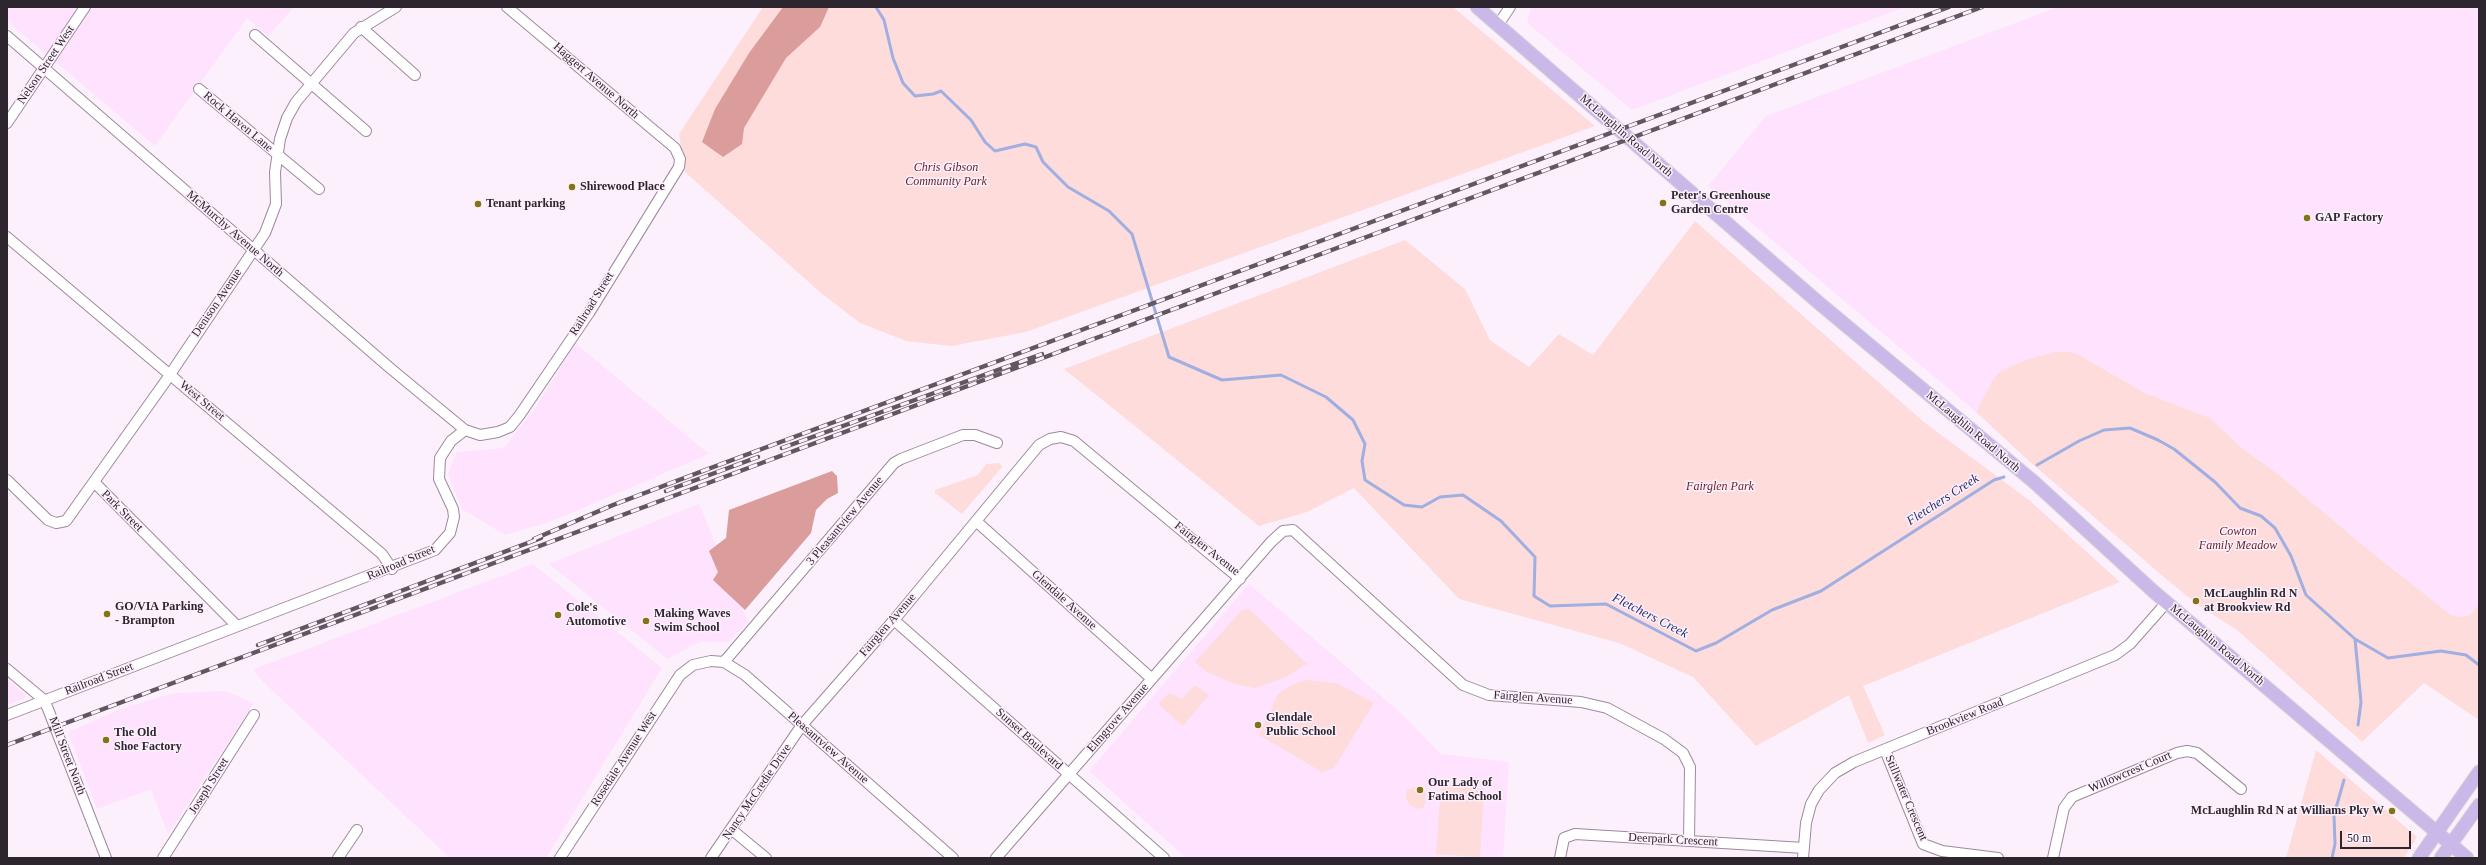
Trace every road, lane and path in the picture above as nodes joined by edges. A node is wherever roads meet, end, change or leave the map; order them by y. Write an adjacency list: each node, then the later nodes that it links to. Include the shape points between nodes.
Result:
1 (85, 7): 10 (street, Nelson Street West)
2 (396, 7): 7 (street, Denison Avenue)
3 (507, 7): 17 (street, Haggert Avenue North, via 675,148)
4 (1477, 7): 6 (main road, McLaughlin Road North)
5 (1510, 7): 6 (street)
6 (1498, 25): 29 (main road, McLaughlin Road North, via 1819,303 2034,482)
7 (360, 27): 11 (street); 12 (street, Denison Avenue)
8 (255, 35): 12 (street)
9 (7, 36): 10 (street, McMurchy Avenue North)
10 (44, 68): 14 (street, Nelson Street West); 20 (street, McMurchy Avenue North)
11 (415, 75)
12 (311, 83): 15 (street); 16 (street, Denison Avenue, via 287,118)
13 (199, 89): 16 (street, Rock Haven Lane)
14 (7, 123)
15 (366, 131)
16 (277, 154): 18 (street, Rock Haven Lane); 20 (street, Denison Avenue, via 274,210 265,233)
17 (680, 159): 22 (street, Railroad Street, via 679,167 589,313 510,428 480,435)
18 (319, 189)
19 (7, 237): 21 (street, West Street)
20 (253, 250): 21 (street, Denison Avenue); 22 (street, McMurchy Avenue North)
21 (170, 374): 25 (street, Denison Avenue); 27 (street, West Street, via 382,554)
22 (465, 430): 27 (street, Railroad Street, via 451,440 443,451 439,465 440,484 454,512 450,533 435,550)
23 (997, 443): 32 (street, 3 Pleasantview Avenue, via 975,435 963,435 901,458 894,463)
24 (7, 480): 25 (street, Park Street, via 48,520 56,523 66,521)
25 (94, 483): 31 (street, Park Street)
26 (976, 521): 28 (street, Fairglen Avenue, via 1039,446 1061,437 1074,441); 30 (street, Fairglen Avenue); 34 (street, Glendale Avenue)
27 (392, 569): 31 (street, Railroad Street)
28 (1240, 578): 34 (street, Elmgrove Avenue); 47 (street, Fairglen Avenue, via 1283,531 1293,530 1463,685 1489,695 1581,702 1607,708 1664,739 1683,753 1690,767)
29 (2167, 602): 39 (street, Brookview Road, via 2130,644 2115,655); 46 (main road, McLaughlin Road North)
30 (894, 620): 38 (street, Fairglen Avenue); 41 (street, Sunset Boulevard)
31 (237, 626): 35 (street, Railroad Street)
32 (724, 662): 38 (street, Pleasantview Avenue, via 745,675); 53 (street, Rosedale Avenue West, via 711,661 693,665 680,675)
33 (7, 669): 35 (street, Mill Street North)
34 (1152, 679): 41 (street, Elmgrove Avenue)
35 (44, 700): 36 (street, Railroad Street); 50 (street, Mill Street North)
36 (7, 714)
37 (254, 715): 51 (street, Joseph Street)
38 (802, 725): 44 (street, Nancy McCredie Drive); 56 (street, Pleasantview Avenue)
39 (1885, 750): 49 (street, Brookview Road, via 1841,769 1824,784 1814,797 1808,812); 60 (street, Stillwater Crescent, via 1923,844 1942,851)
40 (2479, 772): 46 (main road)
41 (1068, 774): 57 (street, Elmgrove Avenue); 58 (street, Sunset Boulevard)
42 (2240, 789): 61 (street, Willowcrest Court, via 2197,753 2177,753 2072,797 2064,808)
43 (2479, 805): 48 (main road)
44 (731, 829): 54 (street, Nancy McCredie Drive); 55 (street)
45 (356, 830): 52 (street)
46 (2437, 832): 48 (main road, McLaughlin Road North); 62 (main road)
47 (1689, 840): 49 (street, Deerpark Crescent); 59 (street, Deerpark Crescent, via 1575,834 1564,838)
48 (2451, 844): 63 (main road); 64 (main road, McLaughlin Road North)
49 (1803, 853)
50 (106, 858)
51 (163, 858)
52 (338, 858)
53 (560, 858)
54 (711, 858)
55 (766, 858)
56 (953, 858)
57 (996, 858)
58 (1164, 858)
59 (1560, 858)
60 (1998, 858)
61 (2053, 858)
62 (2420, 858)
63 (2442, 858)
64 (2467, 858)

